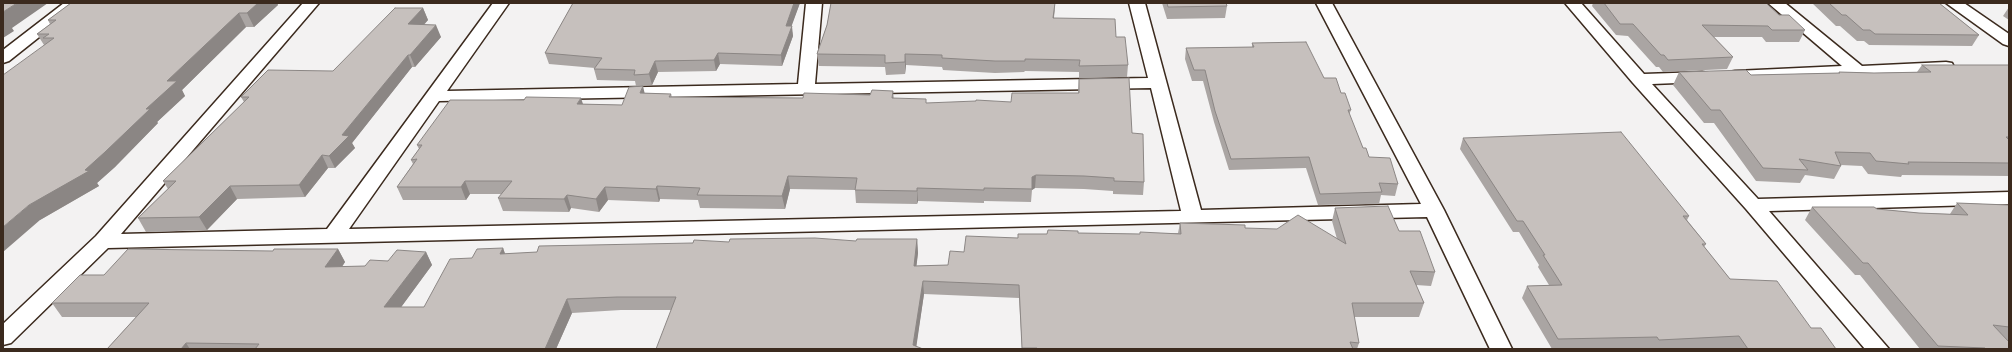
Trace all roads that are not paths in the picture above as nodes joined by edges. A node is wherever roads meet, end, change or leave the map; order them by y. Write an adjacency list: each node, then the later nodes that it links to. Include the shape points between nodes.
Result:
1 (74, 3): 11 (street)
2 (311, 3): 23 (street)
3 (501, 3): 17 (street)
4 (814, 3): 16 (street)
5 (1137, 3): 15 (street)
6 (1324, 3): 20 (street)
7 (1573, 3): 14 (street)
8 (1776, 3): 13 (street)
9 (1954, 3): 10 (street)
10 (2009, 41)
11 (3, 58)
12 (1961, 67): 13 (street)
13 (1858, 71): 14 (street)
14 (1639, 79): 19 (street)
15 (1157, 83): 16 (street); 21 (street)
16 (806, 89): 17 (street)
17 (433, 96): 22 (street)
18 (2009, 198): 19 (street)
19 (1753, 205): 26 (street)
20 (1434, 210): 21 (street); 25 (street)
21 (1193, 217): 22 (street)
22 (333, 236): 23 (street)
23 (103, 241): 24 (street)
24 (3, 338)
25 (1501, 349)
26 (1878, 349)

